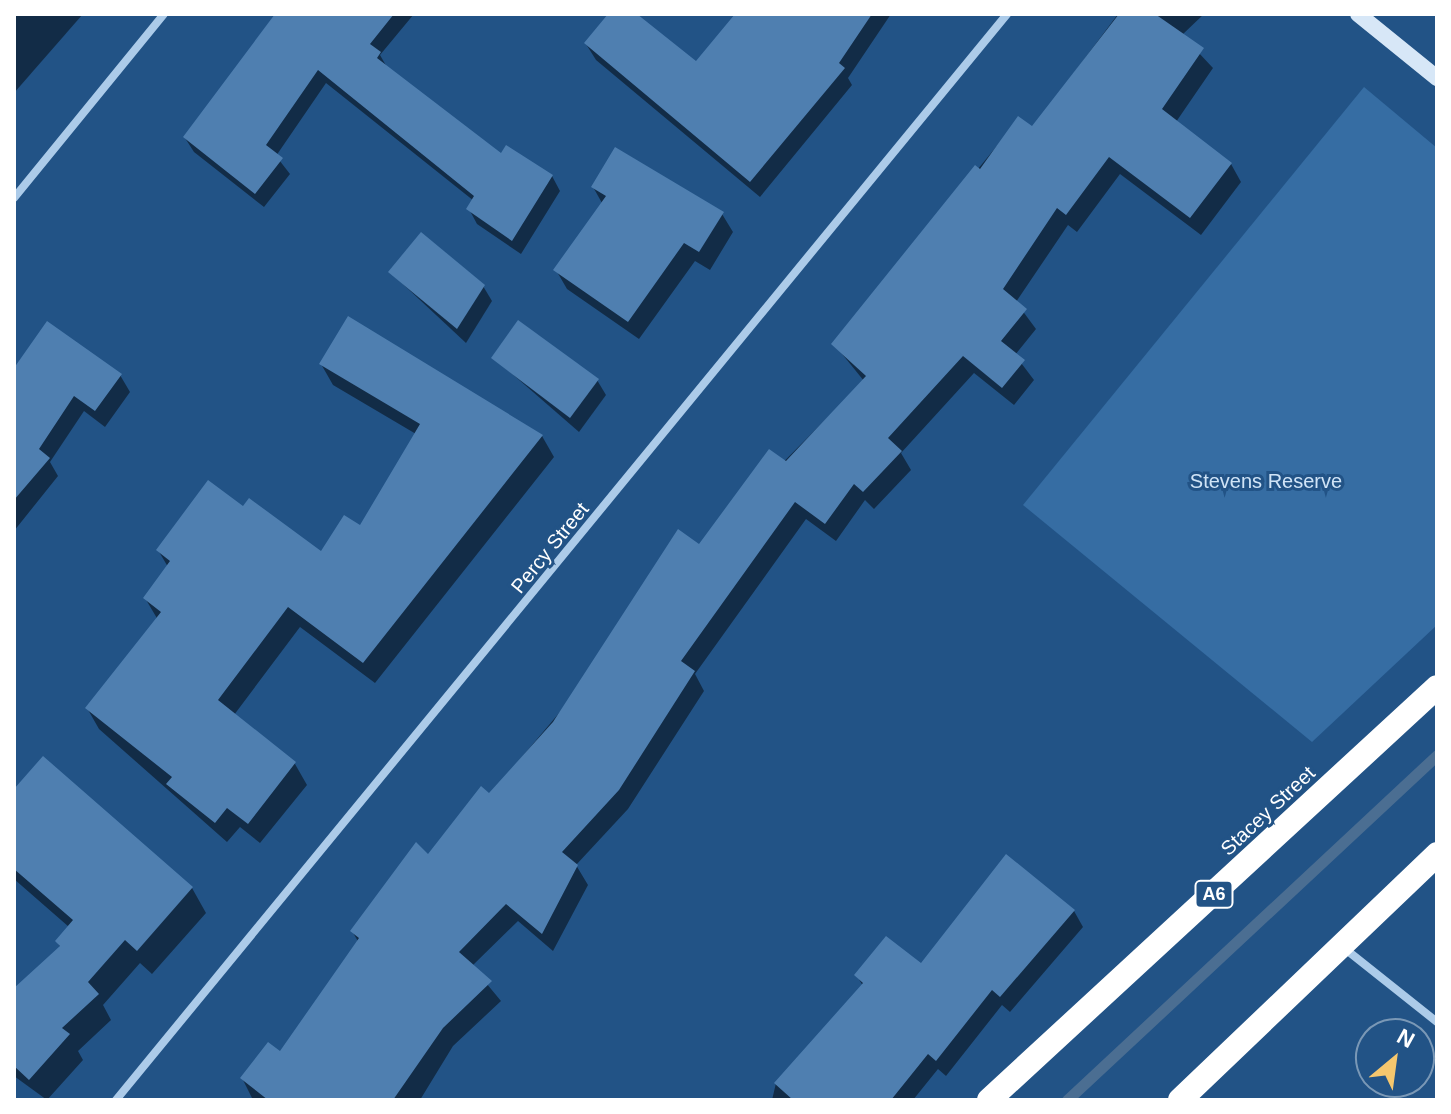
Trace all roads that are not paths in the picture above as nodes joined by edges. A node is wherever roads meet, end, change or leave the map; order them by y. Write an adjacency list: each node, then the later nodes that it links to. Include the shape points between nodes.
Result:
1 (164, 14): 6 (street)
2 (1007, 14): 11 (street, Percy Street)
3 (1358, 14): 4 (street)
4 (1374, 20): 5 (street)
5 (1437, 78)
6 (14, 198)
7 (1437, 687): 12 (highway, Stacey Street / A6)
8 (1437, 854): 9 (highway)
9 (1342, 946): 10 (street); 13 (highway)
10 (1437, 1022)
11 (116, 1100)
12 (989, 1100)
13 (1180, 1100)

